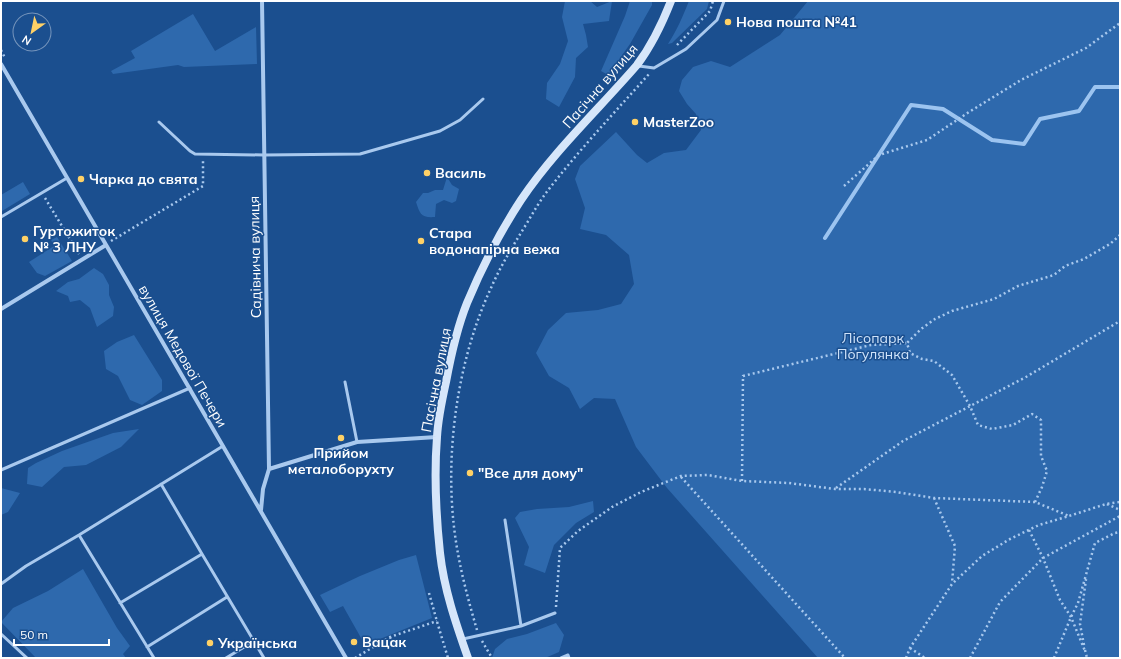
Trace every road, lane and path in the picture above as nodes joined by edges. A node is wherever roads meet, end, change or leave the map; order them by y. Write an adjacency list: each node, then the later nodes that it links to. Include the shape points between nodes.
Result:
1 (262, 1): 13 (street, Садівнича вулиця)
2 (671, 1): 8 (main road, Пасічна вулиця, via 656,37)
3 (713, 1): 6 (path, via 710,11)
4 (724, 1): 9 (lane, via 717,20 712,25 686,49)
5 (1120, 23): 15 (path, via 1086,48 1021,80 927,140 879,155)
6 (674, 47)
7 (1, 65): 14 (street, вулиця Медової Печери)
8 (637, 65): 9 (lane); 27 (main road, Пасічна вулиця, via 542,172 521,200 492,251 478,278 458,330 450,358)
9 (654, 68): 61 (path, via 548,190 498,274 474,331 455,411 451,486 462,576)
10 (483, 99): 13 (lane, via 460,120 440,131 360,154)
11 (159, 122): 12 (lane, via 190,151)
12 (203, 154): 13 (lane); 19 (path, via 203,186)
13 (264, 155): 30 (street, Садівнича вулиця)
14 (67, 178): 16 (lane); 19 (street, вулиця Медової Печери)
15 (844, 186)
16 (33, 198): 17 (lane); 20 (path, via 44,197)
17 (1, 217)
18 (1120, 235): 23 (path, via 1110,244 1084,259 1065,266 1054,275 1018,286 994,299 952,311 935,319)
19 (106, 245): 20 (street); 25 (street, вулиця Медової Печери)
20 (82, 259): 21 (street)
21 (1, 309)
22 (1120, 321): 26 (path, via 1026,377)
23 (907, 343): 26 (path, via 910,353 934,361 952,375); 33 (path, via 871,345 743,376)
24 (345, 382): 28 (lane)
25 (190, 388): 29 (street, вулиця Медової Печери); 31 (lane)
26 (970, 406): 35 (path, via 903,441); 37 (path, via 978,425 992,429 1013,424 1032,414 1041,420 1042,456 1047,471)
27 (437, 437): 28 (street); 63 (main road, Пасічна вулиця, via 435,484 440,554)
28 (356, 442): 30 (street)
29 (223, 446): 34 (lane); 41 (street, вулиця Медової Печери)
30 (269, 469): 41 (street, Садівнича вулиця, via 263,489)
31 (1, 470)
32 (681, 476): 33 (path, via 708,475); 56 (path, via 612,507 578,531 560,548); 80 (path)
33 (742, 481): 35 (path)
34 (161, 484): 47 (lane); 48 (lane)
35 (835, 489): 36 (path, via 864,489)
36 (934, 498): 37 (path); 52 (path, via 955,546)
37 (1034, 502): 42 (path)
38 (1120, 502): 39 (path)
39 (1106, 504): 40 (path); 42 (path)
40 (1120, 510)
41 (261, 511): 73 (street, вулиця Медової Печери)
42 (1069, 516): 45 (path)
43 (1120, 516): 49 (path)
44 (505, 520): 59 (lane)
45 (1028, 530): 49 (path); 52 (path, via 982,556)
46 (1120, 532): 50 (path, via 1095,543)
47 (80, 535): 51 (lane, via 26,566); 55 (lane)
48 (202, 554): 54 (lane); 55 (lane)
49 (1043, 558): 57 (path, via 1060,600); 83 (path, via 1000,602)
50 (1088, 567): 57 (path, via 1078,603); 68 (path, via 1080,624)
51 (1, 584)
52 (952, 584): 67 (path)
53 (429, 593): 58 (path)
54 (227, 597): 64 (lane); 66 (lane)
55 (120, 603): 66 (lane)
56 (555, 613): 59 (lane)
57 (1071, 617): 68 (path); 84 (path)
58 (437, 621): 62 (path); 75 (path)
59 (520, 626): 61 (lane)
60 (1, 634): 69 (lane)
61 (479, 636): 63 (lane); 77 (path)
62 (390, 637): 65 (path); 74 (path)
63 (461, 639): 76 (main road, Пасічна вулиця)
64 (254, 641): 71 (lane); 72 (lane)
65 (393, 644)
66 (147, 647): 70 (lane)
67 (910, 648): 81 (path); 82 (path)
68 (1086, 651): 85 (path)
69 (27, 658)
70 (154, 658)
71 (226, 658)
72 (264, 658)
73 (346, 658)
74 (355, 658)
75 (448, 658)
76 (468, 658)
77 (492, 658)
78 (561, 658): 79 (lane, via 568,655)
79 (569, 658)
80 (846, 658)
81 (906, 658)
82 (925, 658)
83 (970, 658)
84 (1054, 658)
85 (1087, 658)

